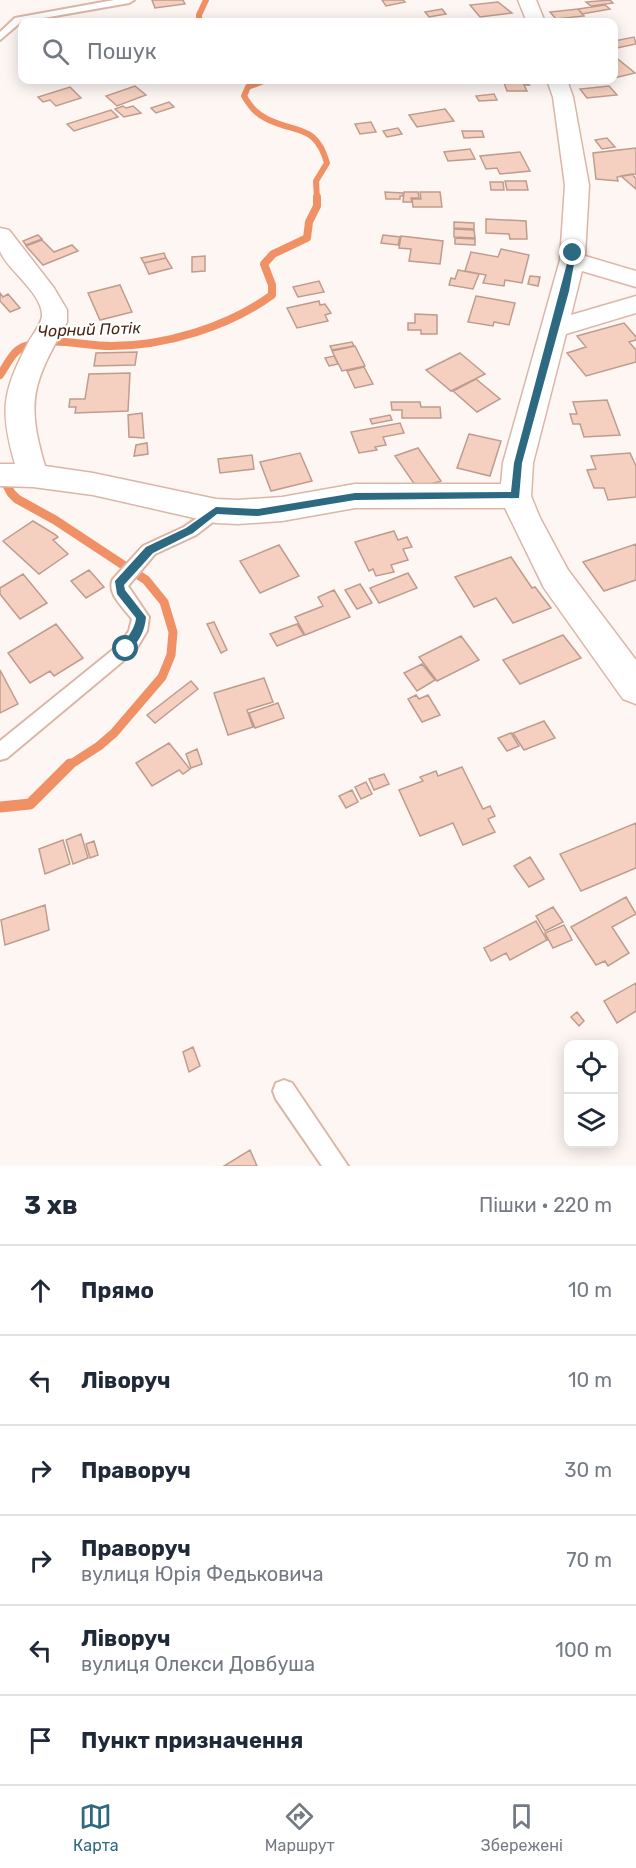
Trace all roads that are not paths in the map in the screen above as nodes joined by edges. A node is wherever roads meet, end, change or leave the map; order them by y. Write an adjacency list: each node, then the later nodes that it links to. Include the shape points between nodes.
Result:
1 (129, 0): 3 (lane)
2 (527, 0): 4 (street)
3 (29, 18)
4 (534, 18)
5 (18, 20): 6 (lane)
6 (0, 37)
7 (558, 84): 9 (street, via 577,185)
8 (0, 235): 13 (street, via 53,307 54,325 23,380 19,405 22,434)
9 (572, 260): 10 (street); 12 (street)
10 (636, 279)
11 (636, 304): 12 (street)
12 (555, 328): 14 (street, via 518,463)
13 (14, 475): 15 (street, via 112,487)
14 (516, 496): 15 (street, via 355,496 258,512); 16 (street, via 556,579)
15 (216, 511): 17 (lane, via 202,523 158,544 120,582 120,591 141,617 135,639)
16 (636, 688)
17 (0, 752)
18 (284, 1092): 19 (lane)
19 (336, 1166)

